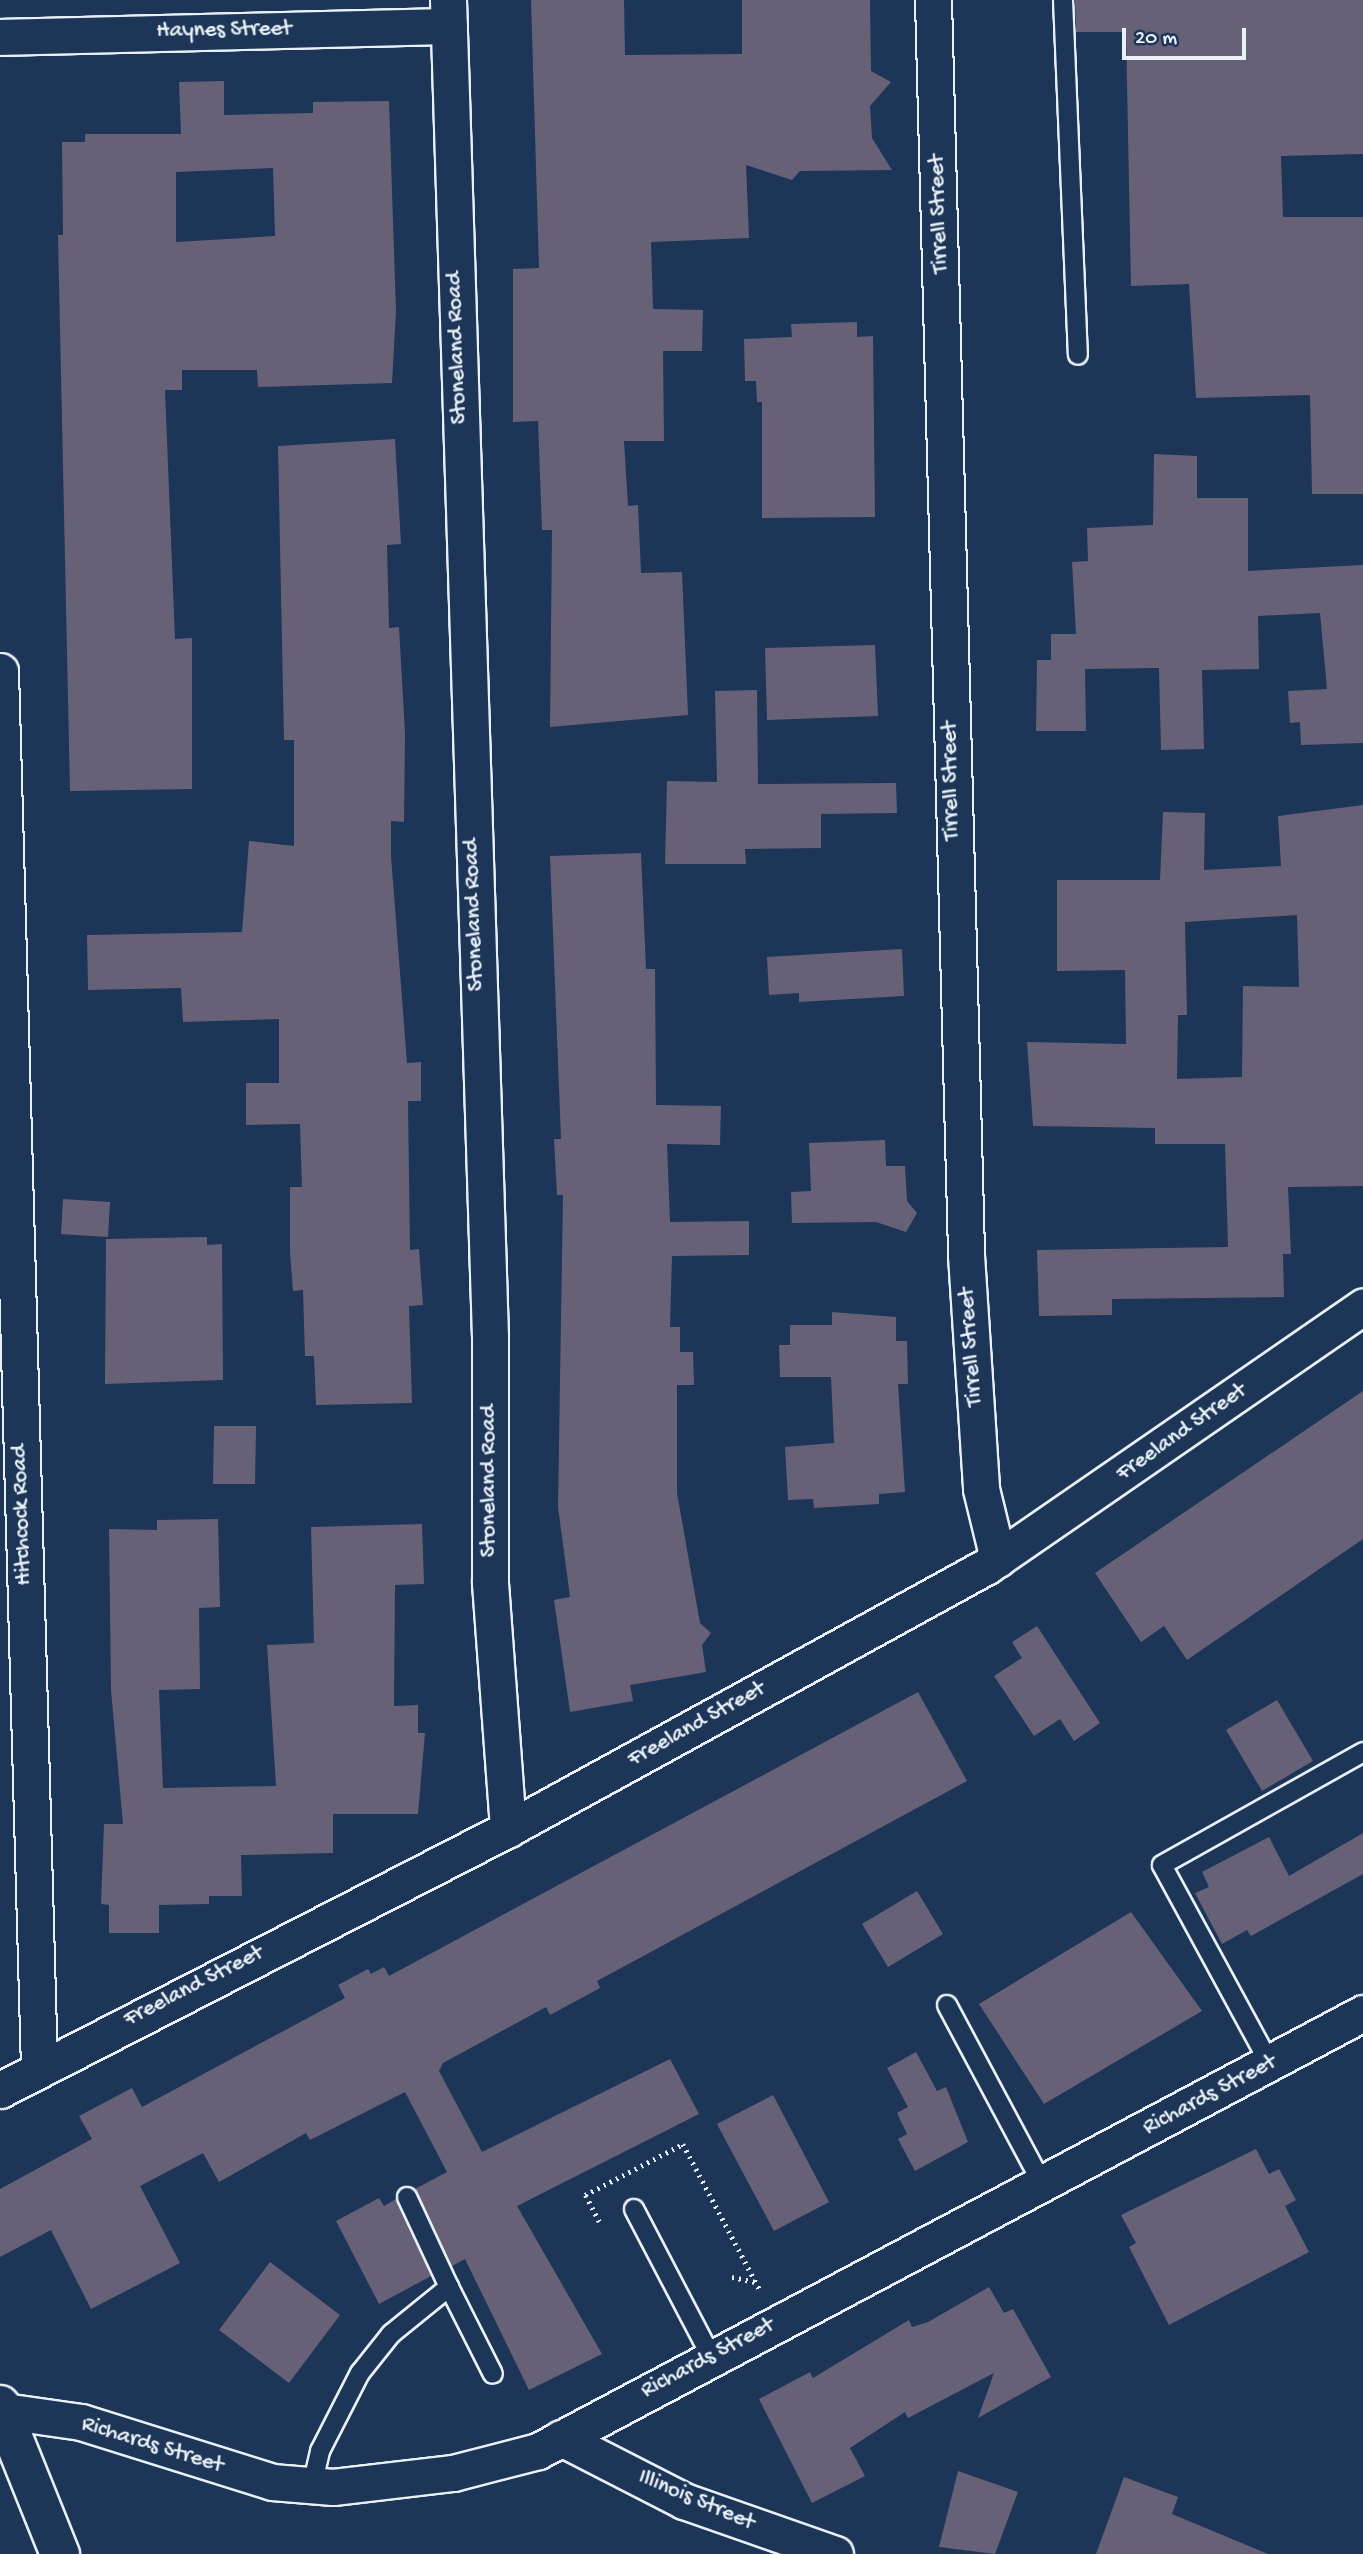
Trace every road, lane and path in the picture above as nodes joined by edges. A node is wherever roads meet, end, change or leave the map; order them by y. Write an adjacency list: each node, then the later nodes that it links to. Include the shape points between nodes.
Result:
1 (933, 0): 8 (street, Tirrell Street, via 967,1255 981,1489)
2 (1063, 0): 5 (lane)
3 (449, 13): 4 (street, Haynes Street); 10 (street, Stoneland Road, via 490,1337 490,1583)
4 (0, 37)
5 (1078, 355)
6 (0, 671): 14 (street, Hitchcock Road)
7 (1363, 1307): 8 (street, Freeland Street)
8 (998, 1559): 10 (street, Freeland Street)
9 (1363, 1752): 13 (lane, via 1161,1865)
10 (508, 1829): 14 (street, Freeland Street)
11 (947, 2005): 16 (lane)
12 (1363, 2013): 13 (street, Richards Street)
13 (1270, 2064): 16 (street, Richards Street)
14 (39, 2066): 15 (street, Freeland Street)
15 (0, 2091)
16 (1043, 2185): 24 (street, Richards Street)
17 (407, 2197): 22 (lane)
18 (634, 2209): 24 (lane)
19 (599, 2222): 21 (path, via 585,2195 683,2144)
20 (732, 2277): 21 (path)
21 (756, 2283): 23 (path)
22 (449, 2287): 25 (lane); 28 (lane, via 391,2334 360,2373 320,2451)
23 (760, 2290)
24 (710, 2356): 27 (street, Richards Street)
25 (493, 2374)
26 (2, 2408): 28 (street, Richards Street, via 81,2423 205,2464); 29 (main road)
27 (561, 2438): 28 (street, Richards Street, via 453,2473 387,2484); 30 (street, Illinois Street, via 684,2501)
28 (312, 2486)
29 (60, 2552)
30 (835, 2554)

